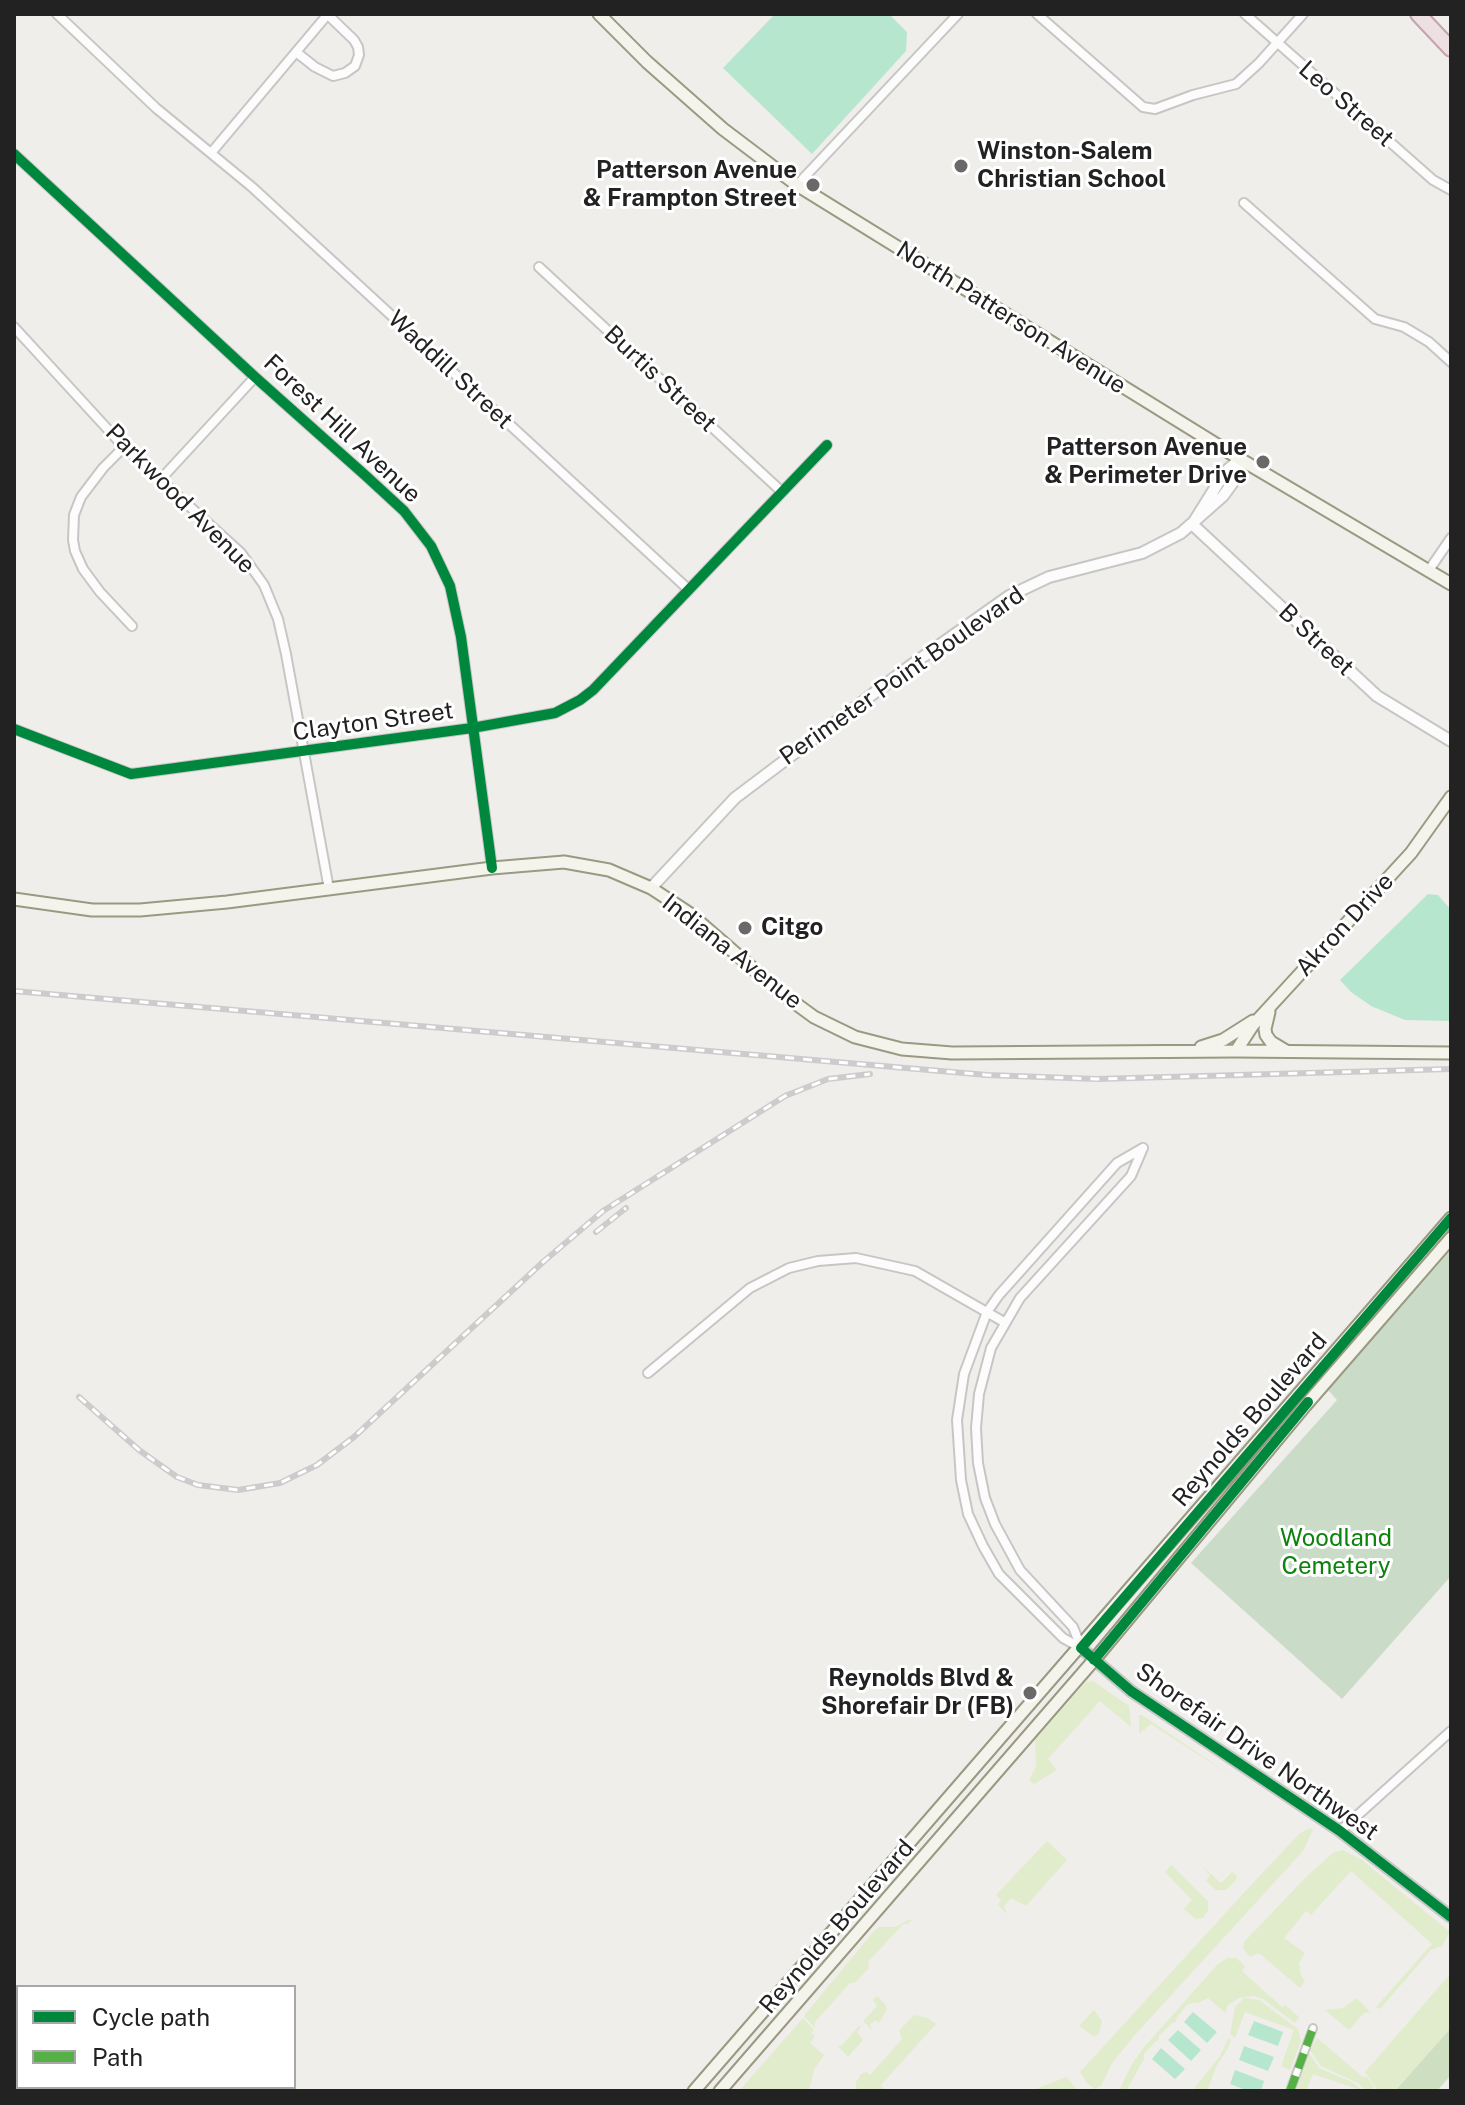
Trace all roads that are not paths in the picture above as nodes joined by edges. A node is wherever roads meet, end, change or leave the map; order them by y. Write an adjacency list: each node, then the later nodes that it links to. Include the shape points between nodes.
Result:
1 (57, 14): 14 (street, Waddill Street)
2 (327, 14): 13 (street); 13 (street, via 358,47 355,66 333,76)
3 (599, 14): 16 (main road, North Patterson Avenue, via 723,129)
4 (958, 14): 16 (street)
5 (1037, 14): 11 (street, via 1143,107 1159,109 1236,84)
6 (1245, 14): 11 (street, Leo Street)
7 (1303, 14): 11 (street)
8 (1418, 14): 12 (highway)
9 (1427, 14): 10 (highway)
10 (1451, 36)
11 (1278, 44): 17 (street, Leo Street)
12 (1451, 49)
13 (296, 52): 14 (street)
14 (211, 153): 32 (street, Waddill Street)
15 (14, 154): 22 (street, Forest Hill Avenue)
16 (797, 185): 25 (main road, North Patterson Avenue)
17 (1451, 190)
18 (1244, 203): 21 (street, via 1375,319 1404,327)
19 (539, 267): 27 (street, Burtis Street)
20 (14, 327): 24 (street, Parkwood Avenue)
21 (1451, 362)
22 (255, 377): 26 (street); 34 (street, Forest Hill Avenue, via 404,511 431,546 455,606)
23 (827, 445): 27 (street, Clayton Street)
24 (124, 447): 26 (street, Parkwood Avenue); 33 (street, via 81,497 73,540 83,569)
25 (1240, 459): 28 (street, Perimeter Point Boulevard, via 1236,478); 30 (main road, North Patterson Avenue)
26 (161, 479): 37 (street, Parkwood Avenue, via 241,553 264,585 278,619)
27 (781, 491): 32 (street, Clayton Street)
28 (1193, 525): 36 (street, B Street, via 1377,696); 40 (street, Perimeter Point Boulevard, via 1142,553 1049,577 1009,596 747,787)
29 (1451, 538): 30 (street)
30 (1429, 570): 31 (main road, North Patterson Avenue)
31 (1451, 584)
32 (688, 589): 34 (street, Clayton Street, via 580,700 555,713)
33 (132, 626)
34 (472, 728): 37 (street, Clayton Street); 39 (street, Forest Hill Avenue)
35 (14, 729): 37 (street, Clayton Street, via 131,774)
36 (1451, 741)
37 (305, 752): 41 (street, Parkwood Avenue)
38 (1451, 797): 43 (main road, Akron Drive, via 1394,872)
39 (492, 868): 40 (main road, Indiana Avenue, via 564,862 609,870); 41 (main road, Indiana Avenue)
40 (651, 888): 44 (main road, Indiana Avenue, via 814,1017 855,1037 902,1049 952,1053)
41 (329, 889): 42 (main road, Indiana Avenue, via 140,910 92,910)
42 (14, 899)
43 (1267, 1010): 44 (main road, via 1219,1042); 45 (main road, Akron Drive); 46 (main road, via 1266,1035)
44 (1177, 1051): 45 (main road, Indiana Avenue)
45 (1236, 1051): 46 (main road, Indiana Avenue)
46 (1287, 1052): 47 (main road, Indiana Avenue)
47 (1451, 1053)
48 (1451, 1218): 53 (main road, Reynolds Boulevard)
49 (1451, 1238): 54 (main road, Reynolds Boulevard)
50 (987, 1312): 51 (street); 51 (street, Shorefair Drive Northwest, via 1117,1163 1143,1148 1131,1176 1046,1267); 52 (street, via 915,1271 856,1258 818,1261 789,1268 750,1288); 53 (street, Shorefair Drive Northwest, via 964,1374 957,1420 968,1514 999,1574 1063,1638)
51 (1004, 1322): 53 (street, Shorefair Drive Northwest, via 979,1394 977,1451 985,1498 1020,1570 1073,1627)
52 (648, 1373)
53 (1081, 1648): 54 (street, Shorefair Drive Northwest); 59 (main road, Reynolds Boulevard)
54 (1094, 1660): 56 (street, Shorefair Drive Northwest, via 1131,1691); 60 (main road, Reynolds Boulevard)
55 (1451, 1731): 56 (street)
56 (1340, 1831): 57 (street, Shorefair Drive Northwest)
57 (1451, 1917)
58 (1313, 2028): 61 (street)
59 (694, 2091)
60 (720, 2091)
61 (1290, 2091)

